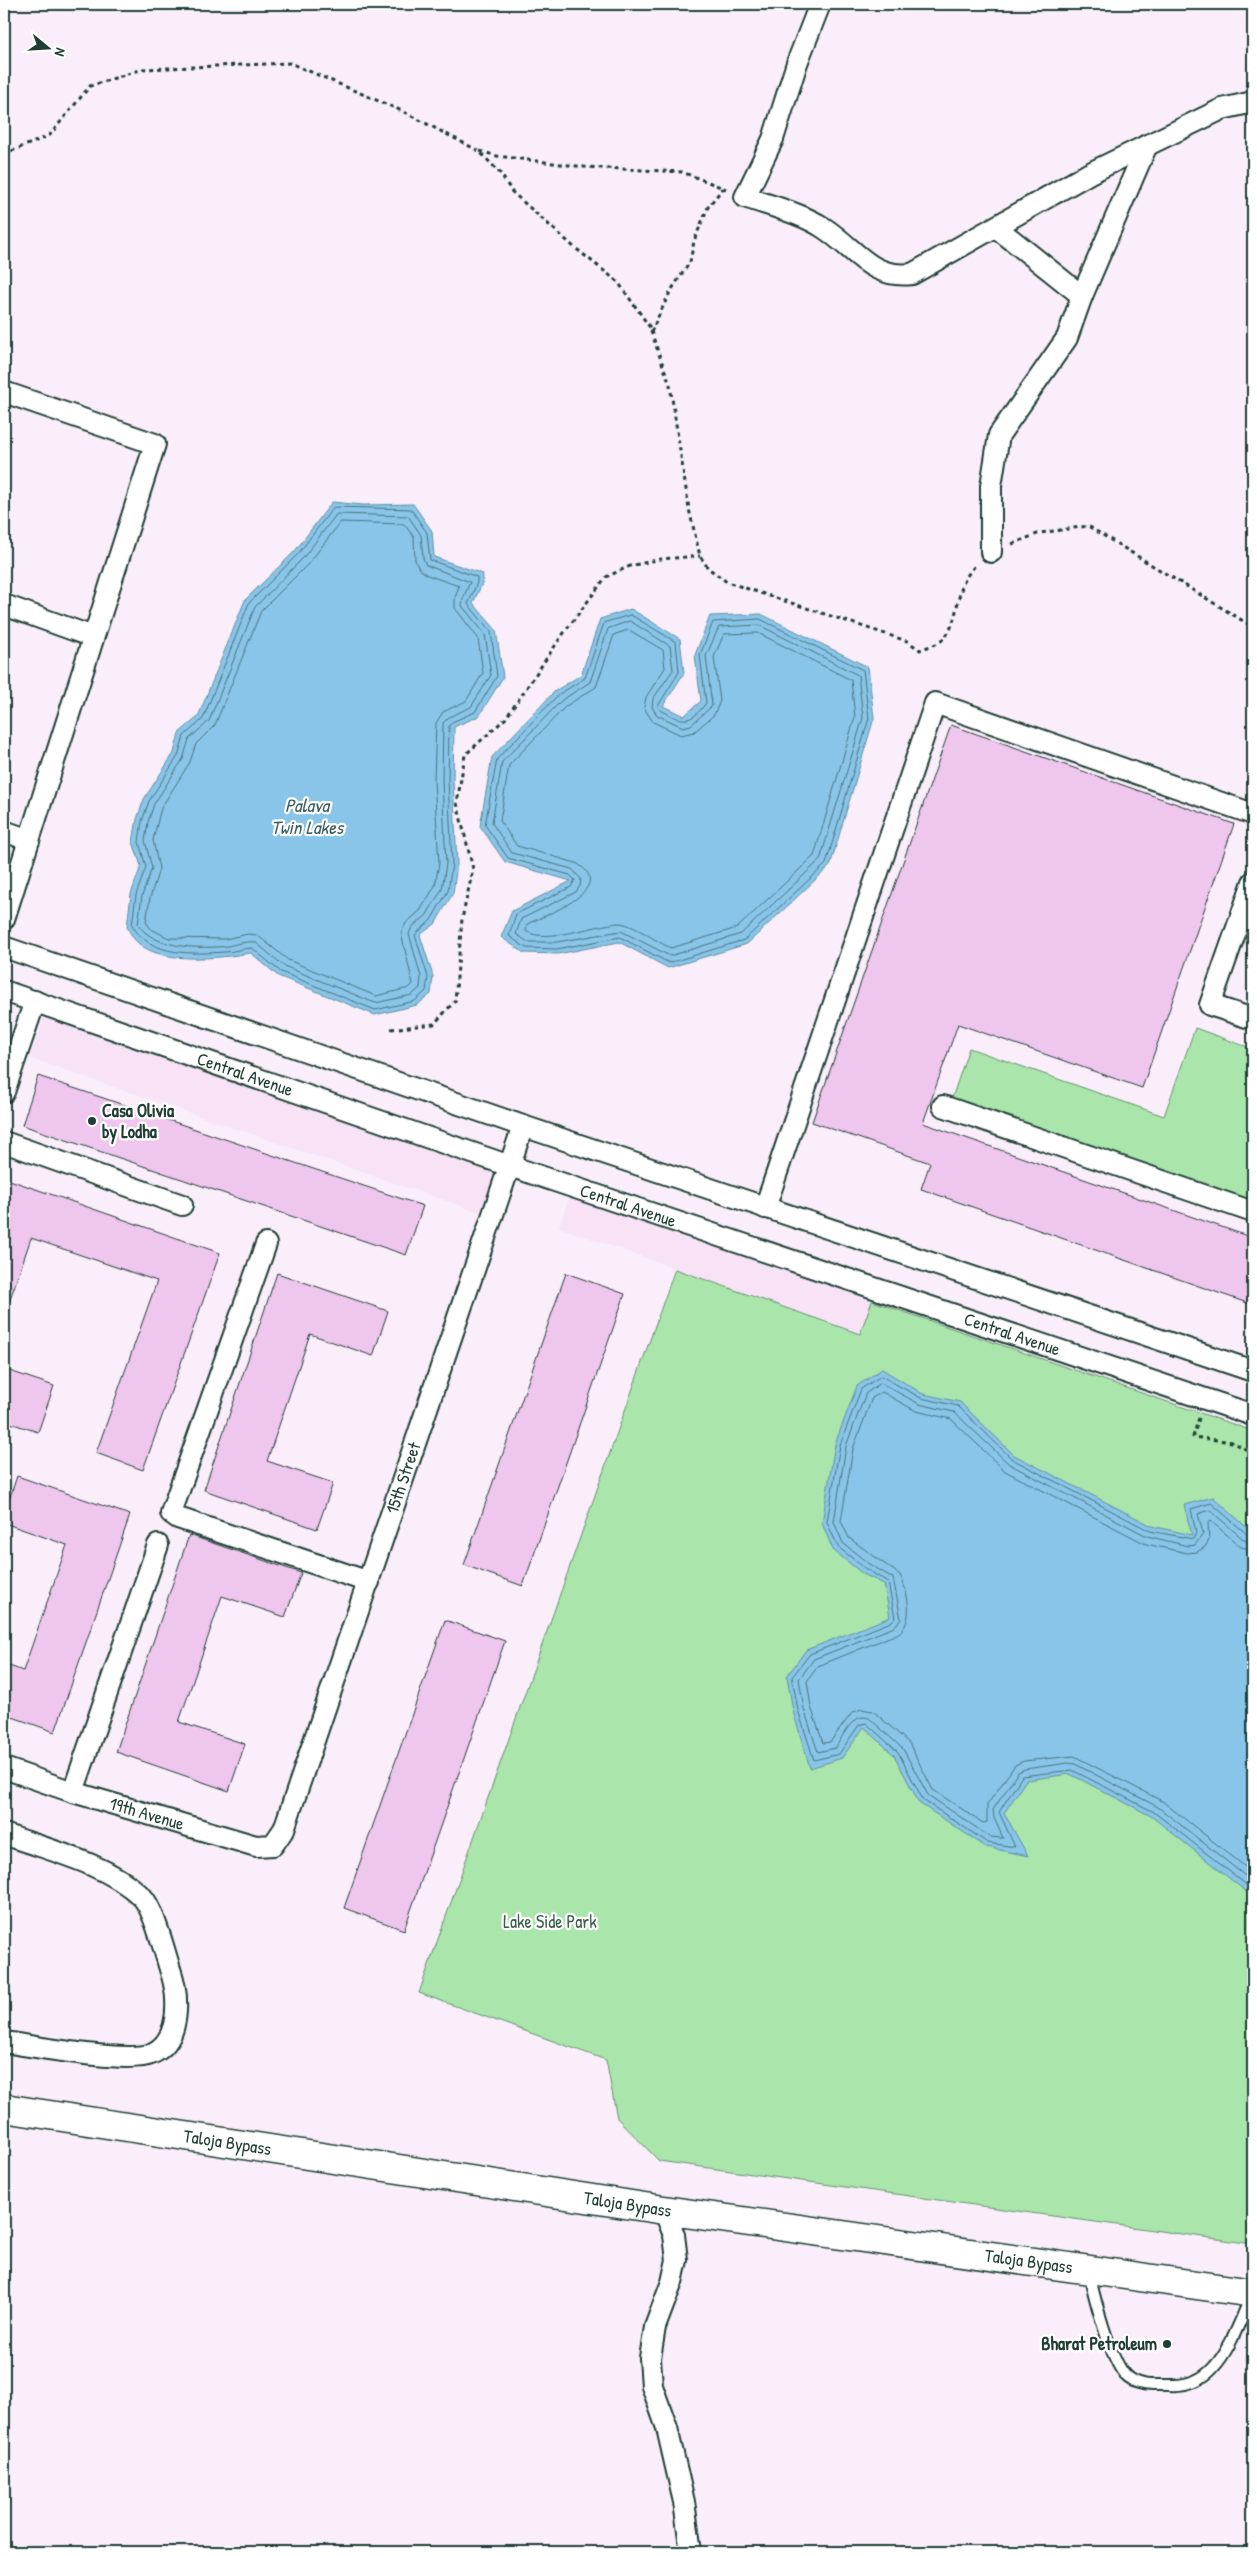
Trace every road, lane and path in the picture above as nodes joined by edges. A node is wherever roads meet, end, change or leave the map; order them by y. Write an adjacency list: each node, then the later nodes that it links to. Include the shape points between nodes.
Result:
1 (820, 4): 7 (street, via 773,139)
2 (1253, 102): 3 (street, via 1222,109)
3 (1147, 145): 8 (street, via 1090,172); 9 (street)
4 (480, 151): 5 (path, via 402,111 290,63 143,70 90,86 49,136); 6 (path, via 584,167 682,172); 10 (path, via 512,192 618,282)
5 (4, 154)
6 (723, 188): 7 (path); 10 (path, via 708,207 694,240 690,262 670,292)
7 (745, 197): 8 (street, via 823,227 880,272 895,276 912,274)
8 (997, 228): 9 (street)
9 (1082, 296): 12 (street, via 1068,338 999,435 991,486)
10 (651, 333): 13 (path, via 670,385 689,510)
11 (4, 392): 16 (street, via 154,444)
12 (991, 552): 13 (path, via 969,572 960,588 952,627 941,642 920,650 907,642 727,582 708,568); 15 (path, via 1040,533 1088,526)
13 (700, 556): 26 (path, via 661,559 630,566 606,577 506,718 465,755 457,803 473,869 462,919 455,1001 434,1024)
14 (4, 606): 16 (street)
15 (1253, 627)
16 (94, 637): 19 (street)
17 (1253, 814): 33 (street, via 936,703)
18 (4, 831): 19 (street)
19 (29, 840): 21 (street)
20 (1253, 882): 25 (street, via 1210,1004)
21 (4, 918)
22 (4, 947): 29 (street)
23 (4, 990): 24 (street, Central Avenue)
24 (35, 1001): 27 (street); 31 (street, Central Avenue)
25 (1253, 1019)
26 (391, 1029)
27 (4, 1092)
28 (943, 1106): 34 (street)
29 (523, 1126): 31 (street, 15th Street); 33 (street)
30 (4, 1142): 32 (street)
31 (510, 1166): 37 (street, Central Avenue); 41 (street, 15th Street)
32 (182, 1204)
33 (765, 1208): 36 (street)
34 (1253, 1212)
35 (266, 1244): 41 (street, via 170,1513)
36 (1253, 1371)
37 (1205, 1398): 38 (street, Central Avenue); 39 (path, via 1193,1437 1232,1442)
38 (1253, 1415)
39 (1253, 1453)
40 (158, 1546): 43 (street)
41 (369, 1582): 44 (street, 15th Street)
42 (4, 1768): 43 (street, 19th Avenue)
43 (73, 1792): 44 (street, 19th Avenue, via 256,1846 273,1845)
44 (284, 1829)
45 (4, 1834): 46 (street, via 115,1875 143,1897 173,1976 178,2004 175,2023 164,2044 151,2054 111,2057)
46 (4, 2042)
47 (4, 2108): 48 (main road, Taloja Bypass)
48 (664, 2210): 49 (main road, Taloja Bypass); 51 (street, via 674,2235 677,2260 655,2327 650,2358 652,2386 667,2428 684,2502)
49 (1088, 2271): 50 (main road, Taloja Bypass); 50 (lane, via 1094,2300 1116,2357 1126,2376 1141,2384 1183,2385 1201,2379 1219,2360)
50 (1253, 2293)
51 (691, 2552)

